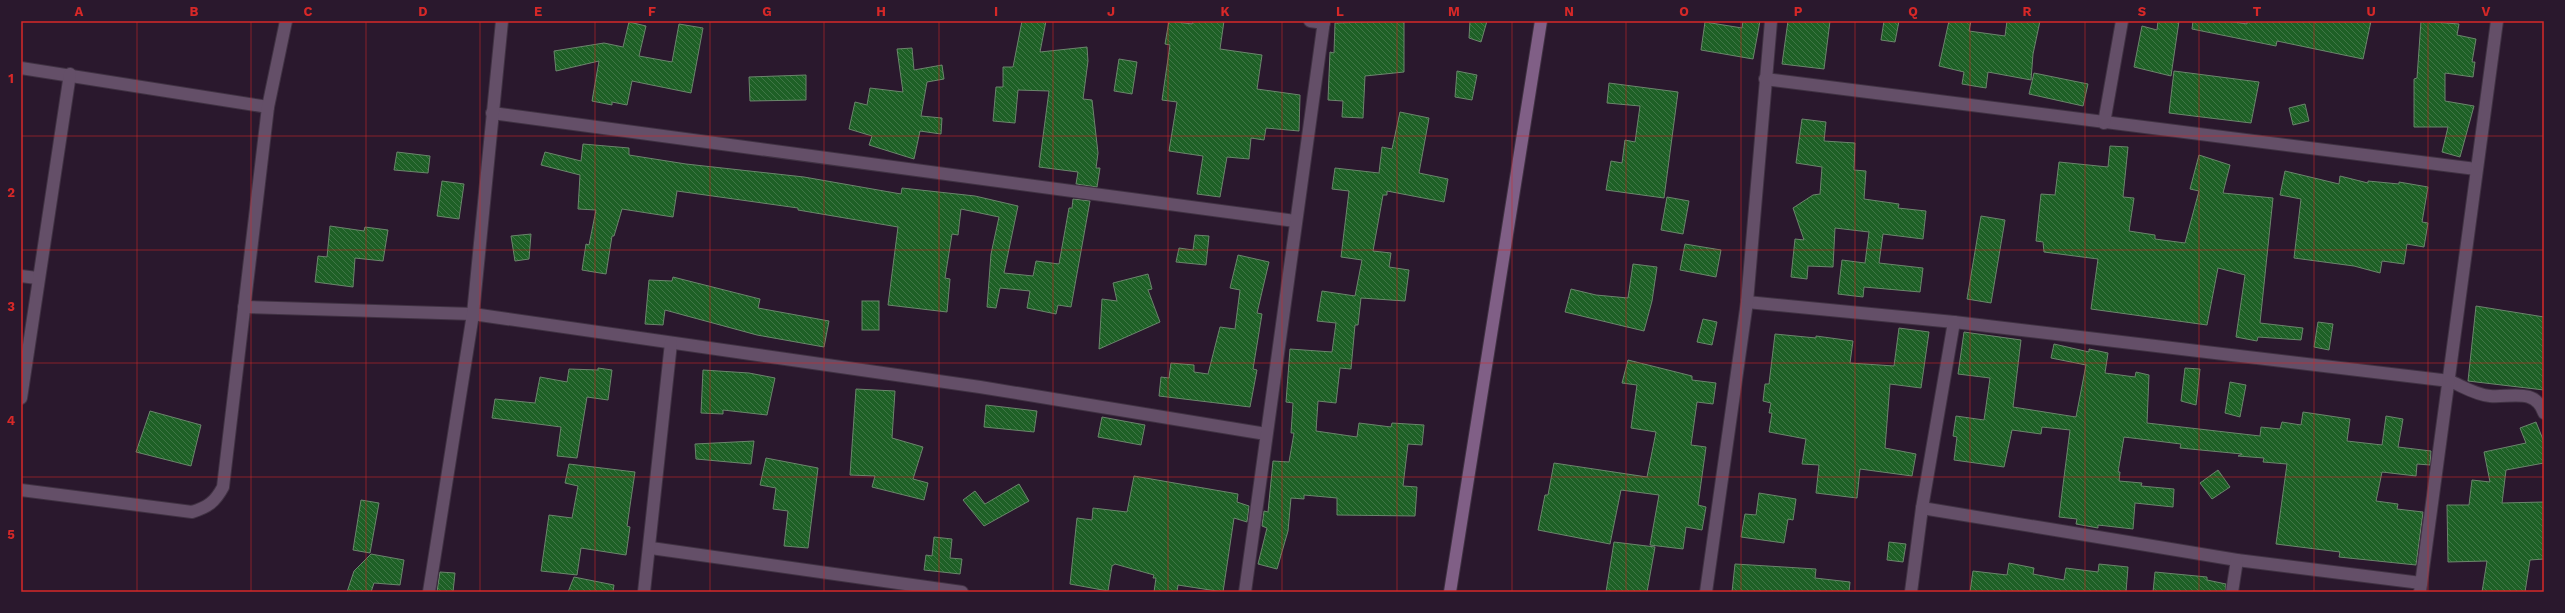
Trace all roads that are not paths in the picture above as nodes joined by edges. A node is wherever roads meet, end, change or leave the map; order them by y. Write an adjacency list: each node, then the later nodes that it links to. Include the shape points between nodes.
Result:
1 (286, 21): 12 (street)
2 (502, 21): 13 (street)
3 (1310, 21): 8 (street)
4 (1541, 21): 38 (street)
5 (1771, 21): 11 (street)
6 (2122, 21): 14 (street)
7 (2497, 21): 15 (street)
8 (1324, 22): 16 (street)
9 (21, 68): 10 (street)
10 (70, 74): 12 (street); 18 (street)
11 (1765, 79): 14 (street); 19 (street)
12 (268, 107): 20 (street)
13 (492, 113): 16 (street); 21 (street)
14 (2104, 123): 15 (street)
15 (2476, 169): 24 (street)
16 (1295, 221): 27 (street)
17 (21, 276): 18 (street)
18 (37, 278): 25 (street)
19 (1747, 302): 22 (street); 39 (street)
20 (244, 307): 21 (street); 28 (street, via 223,487 217,499 207,507 192,512)
21 (473, 314): 23 (street); 34 (street)
22 (1954, 322): 24 (street); 29 (street)
23 (671, 343): 27 (street, via 973,386); 30 (street)
24 (2450, 381): 26 (street, via 2491,396 2521,394 2535,399); 32 (street)
25 (21, 398)
26 (2544, 413)
27 (1266, 434): 37 (street)
28 (21, 490)
29 (1922, 508): 31 (street); 40 (street)
30 (651, 548): 33 (street); 35 (street)
31 (2237, 560): 32 (street); 41 (street)
32 (2420, 588)
33 (946, 591): 36 (street)
34 (429, 592)
35 (644, 592)
36 (962, 592)
37 (1245, 592)
38 (1450, 592)
39 (1706, 592)
40 (1911, 592)
41 (2232, 592)

